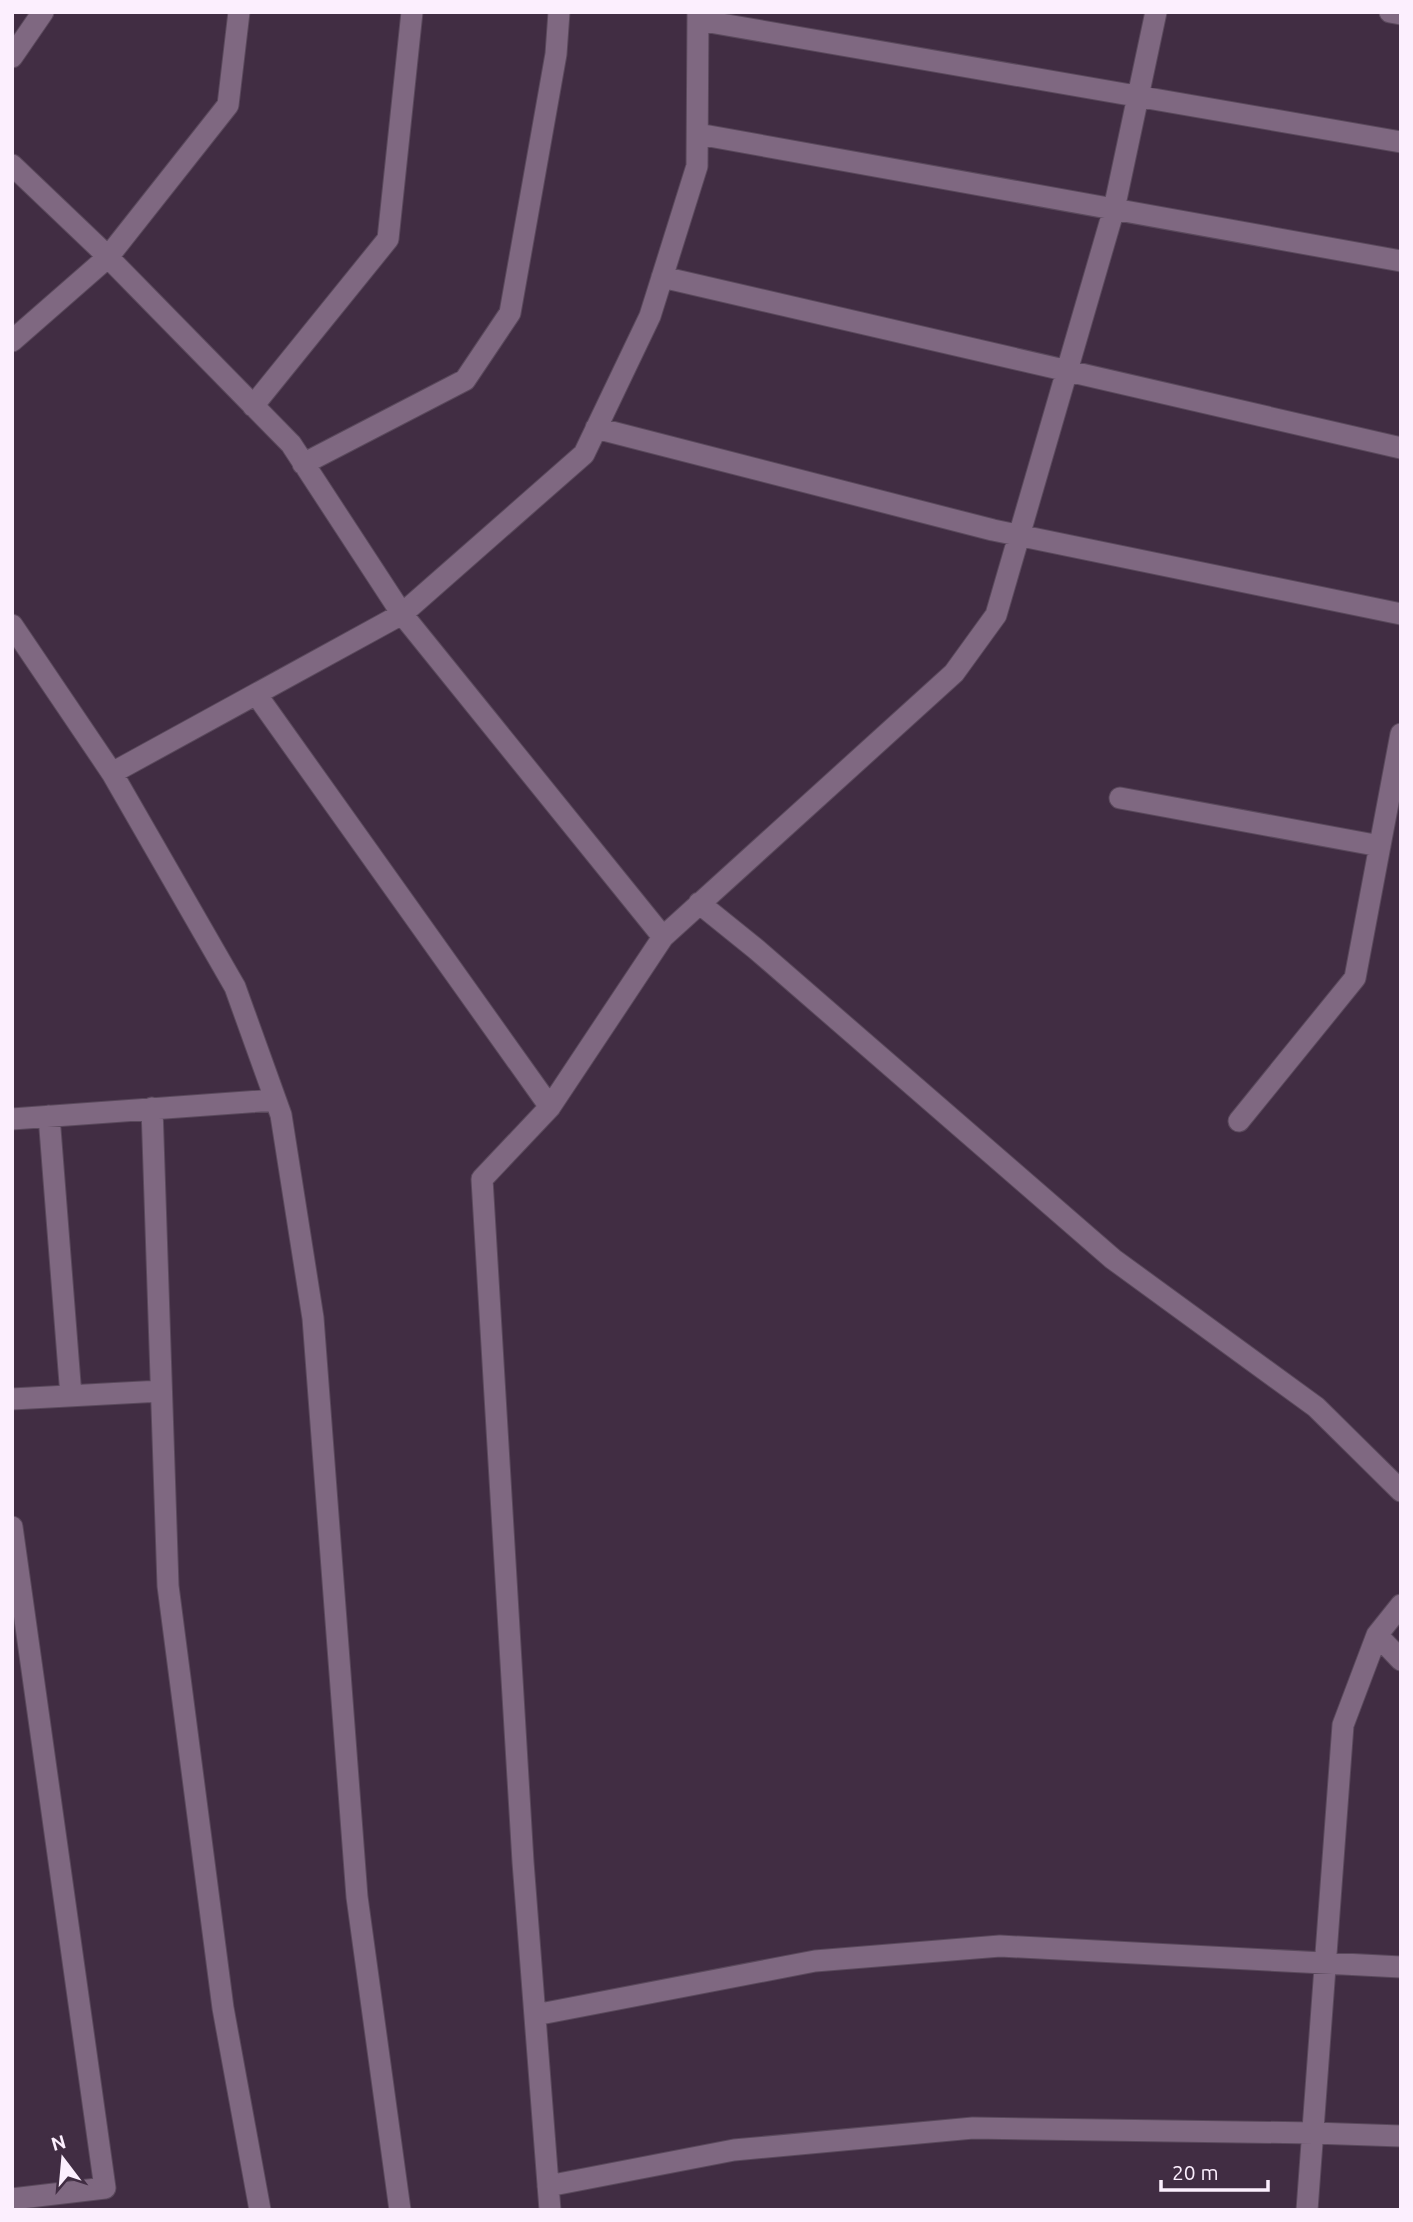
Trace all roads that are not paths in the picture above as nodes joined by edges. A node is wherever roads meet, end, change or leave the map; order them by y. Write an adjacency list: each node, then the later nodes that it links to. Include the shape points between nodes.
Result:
1 (43, 12): 9 (street)
2 (239, 12): 15 (street, via 228,105)
3 (412, 12): 20 (street, via 388,239)
4 (559, 12): 23 (street, via 556,54 510,313 465,380)
5 (1156, 12): 10 (street)
6 (1390, 12): 7 (street)
7 (1401, 14)
8 (698, 16): 10 (street); 11 (street)
9 (12, 57)
10 (1138, 96): 12 (street); 14 (street)
11 (698, 134): 14 (street); 17 (street, via 697,166)
12 (1401, 142)
13 (12, 165): 15 (street)
14 (1114, 209): 16 (street); 19 (street)
15 (108, 257): 18 (street); 20 (street)
16 (1401, 261)
17 (662, 277): 19 (street); 21 (street, via 650,316)
18 (12, 341)
19 (1067, 370): 22 (street); 24 (street)
20 (253, 406): 23 (street)
21 (596, 428): 24 (street); 25 (street, via 584,454)
22 (1401, 448)
23 (303, 464): 25 (street)
24 (1019, 535): 26 (street); 33 (street, via 996,615 954,673)
25 (402, 614): 28 (street); 34 (street)
26 (1401, 614)
27 (12, 625): 30 (street)
28 (256, 694): 30 (street); 36 (street)
29 (1401, 734): 32 (street)
30 (112, 772): 35 (street, via 235,987)
31 (1120, 798): 32 (street)
32 (1380, 846): 40 (street, via 1355,978)
33 (699, 903): 34 (street); 44 (street, via 1113,1259 1316,1407)
34 (663, 936): 36 (street)
35 (275, 1100): 37 (street); 57 (street, via 313,1318 357,1898)
36 (550, 1107): 51 (street, via 482,1179)
37 (152, 1108): 38 (street); 41 (street)
38 (49, 1116): 39 (street); 42 (street)
39 (12, 1119)
40 (1240, 1121)
41 (161, 1391): 42 (street); 56 (street, via 168,1586 223,2008)
42 (71, 1396): 43 (street)
43 (12, 1399)
44 (1401, 1491)
45 (12, 1527): 55 (street, via 105,2188)
46 (1401, 1605): 47 (street)
47 (1377, 1634): 48 (street); 49 (street, via 1343,1726)
48 (1401, 1660)
49 (1326, 1964): 50 (street); 51 (street, via 1000,1946 815,1961); 52 (street)
50 (1401, 1967)
51 (535, 2015): 54 (street)
52 (1313, 2133): 53 (street); 54 (street, via 973,2128 734,2150); 59 (street)
53 (1401, 2136)
54 (548, 2186): 58 (street)
55 (12, 2199)
56 (260, 2210)
57 (400, 2210)
58 (550, 2210)
59 (1307, 2210)

